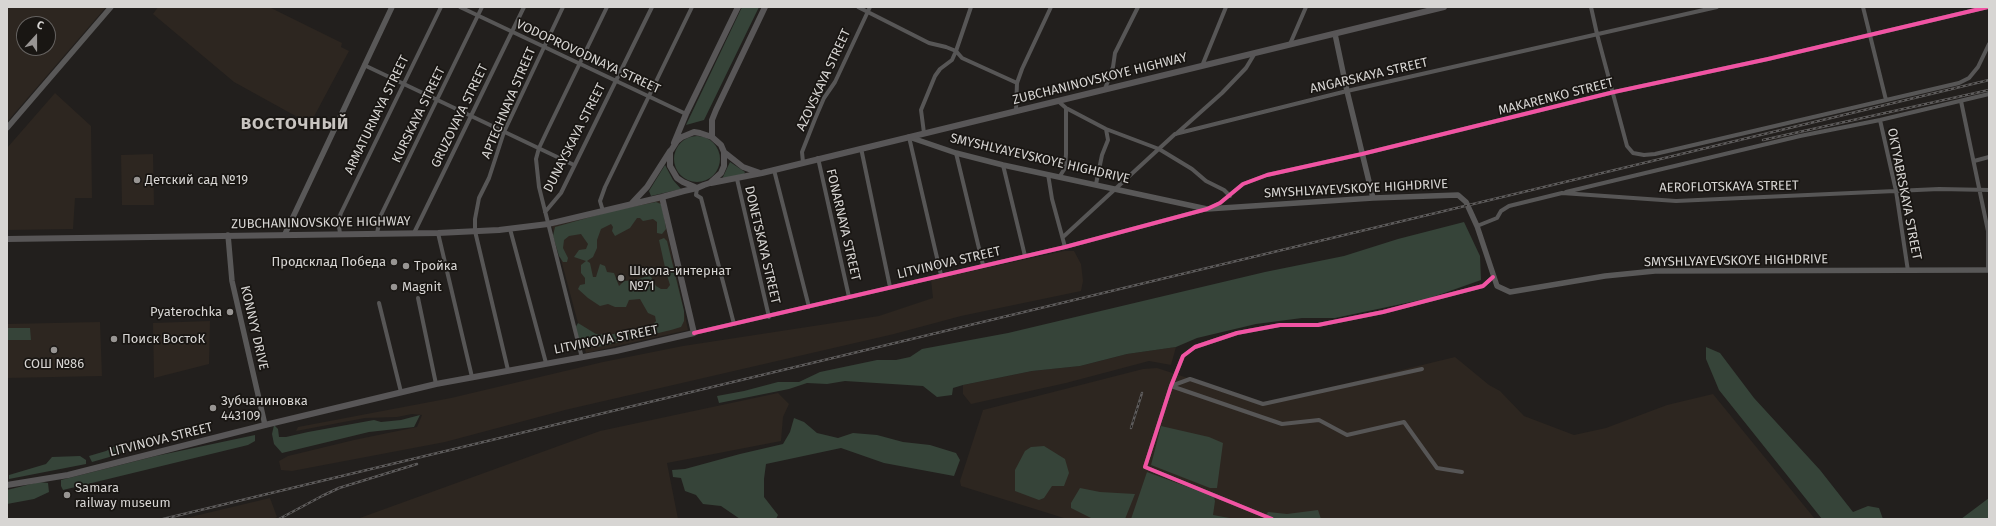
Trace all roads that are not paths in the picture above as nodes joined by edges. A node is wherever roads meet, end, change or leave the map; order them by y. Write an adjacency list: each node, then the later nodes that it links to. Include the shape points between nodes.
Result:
1 (111, 7): 55 (street)
2 (392, 7): 36 (street)
3 (440, 7): 40 (street, ARMATURNAYA STREET)
4 (460, 7): 25 (street, VODOPROVODNAYA STREET)
5 (482, 7): 25 (street, KURSKAYA STREET)
6 (524, 7): 26 (street, GRUZOVAYA STREET)
7 (564, 7): 32 (street, APTECHNAYA STREET)
8 (607, 7): 35 (street)
9 (652, 7): 38 (street, DUNAYSKAYA STREET)
10 (692, 7): 45 (street)
11 (738, 7): 52 (main road)
12 (766, 7): 60 (main road, via 716,110 712,120)
13 (858, 7): 24 (street)
14 (971, 7): 33 (street)
15 (1051, 7): 39 (street)
16 (1138, 7): 41 (street, via 1115,53)
17 (1226, 7): 37 (street)
18 (1306, 7): 30 (street)
19 (1444, 7): 27 (main road, ZUBCHANINOVSKOYE HIGHWAY)
20 (1591, 7): 28 (street)
21 (1717, 7): 28 (street, ANGARSKAYA STREET)
22 (1863, 7): 29 (street)
23 (1988, 7): 29 (street, MAKARENKO STREET)
24 (869, 9): 33 (street, via 929,43); 72 (street, AZOVSKAYA STREET, via 835,82 824,98 802,152)
25 (478, 16): 26 (street, VODOPROVODNAYA STREET); 46 (street, KURSKAYA STREET)
26 (512, 32): 32 (street, VODOPROVODNAYA STREET); 53 (street, GRUZOVAYA STREET)
27 (1335, 34): 30 (main road, ZUBCHANINOVSKOYE HIGHWAY); 42 (street)
28 (1597, 34): 42 (street, ANGARSKAYA STREET); 43 (street)
29 (1870, 35): 43 (street, MAKARENKO STREET); 48 (street)
30 (1290, 44): 34 (main road, ZUBCHANINOVSKOYE HIGHWAY)
31 (1989, 44): 48 (street, via 1978,67 1969,78 1959,83)
32 (544, 47): 35 (street, VODOPROVODNAYA STREET); 57 (street, APTECHNAYA STREET)
33 (956, 51): 39 (street, via 962,58); 58 (street, via 952,60 935,76 921,110)
34 (1256, 52): 37 (main road, ZUBCHANINOVSKOYE HIGHWAY); 59 (street, via 1246,68 1222,93)
35 (580, 64): 38 (street, VODOPROVODNAYA STREET); 63 (street)
36 (364, 65): 40 (street); 103 (street)
37 (1202, 66): 41 (main road, ZUBCHANINOVSKOYE HIGHWAY)
38 (616, 81): 45 (street, VODOPROVODNAYA STREET); 74 (street, DUNAYSKAYA STREET)
39 (1017, 82): 51 (street)
40 (404, 84): 46 (street); 99 (street, ARMATURNAYA STREET, via 341,213 338,222)
41 (1106, 89): 47 (main road, ZUBCHANINOVSKOYE HIGHWAY)
42 (1347, 91): 59 (street, ANGARSKAYA STREET); 68 (street)
43 (1614, 92): 48 (street, via 1628,146 1633,153 1644,155); 68 (street, MAKARENKO STREET)
44 (1989, 94): 49 (street)
45 (649, 97): 52 (street, VODOPROVODNAYA STREET); 93 (street, via 605,186 600,201)
46 (437, 100): 53 (street); 100 (street, KURSKAYA STREET, via 381,215)
47 (1058, 100): 50 (street); 51 (main road, ZUBCHANINOVSKOYE HIGHWAY)
48 (1886, 100)
49 (1961, 101): 54 (street); 71 (street)
50 (1066, 108): 56 (street); 78 (street, via 1065,168)
51 (1016, 110): 58 (main road, ZUBCHANINOVSKOYE HIGHWAY)
52 (686, 114): 62 (main road)
53 (470, 115): 57 (street); 101 (street, GRUZOVAYA STREET)
54 (1880, 120): 86 (street, OKTYABRSKAYA STREET); 87 (street, via 1800,136)
55 (7, 128)
56 (1106, 129): 65 (street); 81 (street, via 1108,140)
57 (504, 132): 63 (street); 98 (street, APTECHNAYA STREET, via 489,178 479,198)
58 (924, 133): 61 (main road, ZUBCHANINOVSKOYE HIGHWAY)
59 (1175, 134): 65 (street, ANGARSKAYA STREET)
60 (712, 137): 62 (main road, via 694,132 682,137); 66 (main road, via 721,145)
61 (909, 137): 64 (main road, ZUBCHANINOVSKOYE HIGHWAY); 67 (street, SMYSHLYAYEVSKOYE HIGHDRIVE); 112 (street)
62 (673, 146): 82 (main road, via 670,159 673,172 682,182); 91 (main road, via 647,187)
63 (539, 148): 74 (street); 94 (street, via 536,171)
64 (860, 148): 70 (main road, ZUBCHANINOVSKOYE HIGHWAY); 114 (street)
65 (1159, 149): 83 (street, ANGARSKAYA STREET); 88 (street)
66 (724, 152): 76 (main road, via 743,167); 80 (main road, via 721,173)
67 (956, 153): 73 (street, SMYSHLYAYEVSKOYE HIGHDRIVE); 109 (street)
68 (1362, 154): 88 (street, MAKARENKO STREET, via 1267,175 1244,184); 90 (street)
69 (1989, 157): 71 (street)
70 (818, 158): 72 (main road, ZUBCHANINOVSKOYE HIGHWAY); 115 (street, FONARNAYA STREET)
71 (1974, 160): 84 (street)
72 (803, 162): 75 (main road, ZUBCHANINOVSKOYE HIGHWAY)
73 (1003, 164): 77 (street, SMYSHLYAYEVSKOYE HIGHDRIVE); 108 (street)
74 (574, 165): 94 (street, DUNAYSKAYA STREET, via 561,193)
75 (774, 170): 76 (main road, ZUBCHANINOVSKOYE HIGHWAY); 118 (street)
76 (762, 173): 79 (main road, ZUBCHANINOVSKOYE HIGHWAY)
77 (1048, 174): 78 (street, SMYSHLYAYEVSKOYE HIGHDRIVE); 105 (street, via 1052,199)
78 (1060, 176): 81 (street, SMYSHLYAYEVSKOYE HIGHDRIVE)
79 (737, 178): 80 (main road, ZUBCHANINOVSKOYE HIGHWAY); 119 (street, DONETSKAYA STREET)
80 (710, 183): 82 (main road)
81 (1096, 184): 83 (street, SMYSHLYAYEVSKOYE HIGHDRIVE)
82 (697, 188): 89 (main road, ZUBCHANINOVSKOYE HIGHWAY); 120 (street, via 696,195 701,198)
83 (1114, 188): 92 (street, SMYSHLYAYEVSKOYE HIGHDRIVE); 105 (street, ANGARSKAYA STREET)
84 (1980, 190): 85 (street, AEROFLOTSKAYA STREET); 86 (street, AEROFLOTSKAYA STREET); 110 (street, via 1988,231)
85 (1989, 190)
86 (1896, 191): 87 (street, AEROFLOTSKAYA STREET, via 1676,201); 111 (street, OKTYABRSKAYA STREET)
87 (1562, 193): 96 (street, AEROFLOTSKAYA STREET, via 1509,206 1497,218)
88 (1230, 196): 92 (street, MAKARENKO STREET)
89 (662, 197): 91 (main road, ZUBCHANINOVSKOYE HIGHWAY); 121 (main road)
90 (1373, 198): 92 (street, SMYSHLYAYEVSKOYE HIGHDRIVE); 96 (street, SMYSHLYAYEVSKOYE HIGHDRIVE, via 1458,195 1466,202)
91 (632, 203): 93 (main road, ZUBCHANINOVSKOYE HIGHWAY)
92 (1207, 209): 107 (street, LITVINOVA STREET)
93 (603, 211): 95 (main road, ZUBCHANINOVSKOYE HIGHWAY)
94 (545, 212): 95 (street)
95 (548, 224): 97 (main road, ZUBCHANINOVSKOYE HIGHWAY); 122 (street)
96 (1477, 226): 113 (street, SMYSHLYAYEVSKOYE HIGHDRIVE)
97 (510, 229): 98 (main road, ZUBCHANINOVSKOYE HIGHWAY); 123 (street)
98 (475, 231): 102 (main road, ZUBCHANINOVSKOYE HIGHWAY); 125 (street, APTECHNAYA STREET)
99 (340, 233): 100 (main road, ZUBCHANINOVSKOYE HIGHWAY); 103 (main road, ZUBCHANINOVSKOYE HIGHWAY)
100 (377, 233): 101 (main road, ZUBCHANINOVSKOYE HIGHWAY)
101 (414, 233): 102 (main road, ZUBCHANINOVSKOYE HIGHWAY)
102 (438, 233): 126 (street)
103 (285, 234): 104 (main road, ZUBCHANINOVSKOYE HIGHWAY)
104 (228, 235): 106 (main road, ZUBCHANINOVSKOYE HIGHWAY); 130 (street, KONNYY DRIVE, via 232,281)
105 (1064, 237): 107 (street)
106 (7, 239)
107 (1065, 247): 108 (street, LITVINOVA STREET)
108 (1025, 256): 109 (street, LITVINOVA STREET)
109 (983, 265): 112 (street, LITVINOVA STREET)
110 (1989, 270): 111 (street, SMYSHLYAYEVSKOYE HIGHDRIVE)
111 (1908, 271): 113 (street, SMYSHLYAYEVSKOYE HIGHDRIVE, via 1655,271 1605,276 1510,292 1497,286)
112 (941, 275): 114 (street, LITVINOVA STREET)
113 (1493, 277): 128 (street, via 1483,286 1383,312 1318,325 1280,325 1237,333 1195,347 1183,356)
114 (890, 287): 115 (street, LITVINOVA STREET)
115 (850, 297): 118 (street, LITVINOVA STREET)
116 (418, 298): 127 (street)
117 (379, 303): 129 (street)
118 (809, 307): 119 (street, LITVINOVA STREET)
119 (769, 316): 120 (street, LITVINOVA STREET)
120 (734, 324): 121 (street, LITVINOVA STREET)
121 (694, 333): 122 (main road, LITVINOVA STREET)
122 (582, 358): 123 (main road, LITVINOVA STREET)
123 (546, 363): 125 (main road, LITVINOVA STREET)
124 (1422, 369): 128 (street, via 1263,404 1190,379)
125 (508, 370): 126 (main road, LITVINOVA STREET)
126 (472, 377): 127 (main road, LITVINOVA STREET)
127 (436, 384): 129 (main road, LITVINOVA STREET)
128 (1170, 386): 131 (street, via 1282,424 1319,420 1347,435 1404,422 1437,468); 133 (street, via 1145,467)
129 (401, 392): 130 (main road, LITVINOVA STREET)
130 (265, 425): 132 (main road, LITVINOVA STREET, via 68,475)
131 (1462, 472)
132 (7, 485)
133 (1272, 519)

